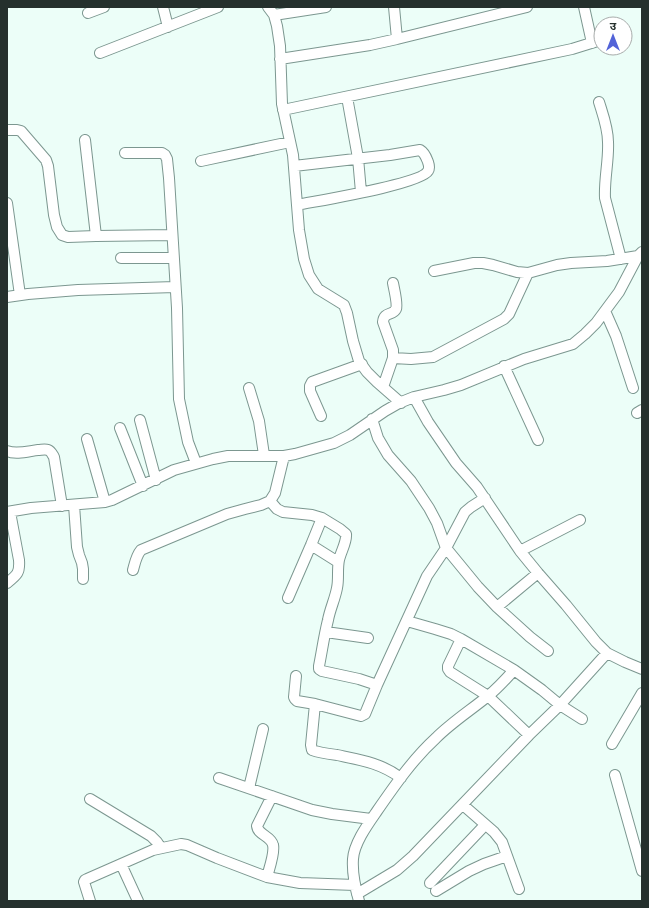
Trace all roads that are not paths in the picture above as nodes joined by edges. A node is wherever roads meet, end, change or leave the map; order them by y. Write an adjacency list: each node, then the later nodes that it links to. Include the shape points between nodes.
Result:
1 (104, 7): 9 (street)
2 (163, 7): 10 (street)
3 (218, 7): 10 (street)
4 (326, 7): 8 (street)
5 (394, 7): 12 (street)
6 (527, 7): 12 (street)
7 (584, 7): 11 (street)
8 (271, 11): 15 (street, via 277,26)
9 (88, 13)
10 (168, 27): 14 (street)
11 (593, 31)
12 (397, 39): 15 (street)
13 (593, 43): 16 (street)
14 (100, 53)
15 (280, 59): 18 (street)
16 (347, 97): 18 (street); 23 (street)
17 (599, 102): 34 (street, via 608,140 606,198)
18 (283, 110): 21 (street)
19 (7, 130): 30 (street, via 21,131 46,160 54,215 62,235 68,238)
20 (85, 140): 30 (street)
21 (290, 142): 24 (street); 25 (street)
22 (126, 152): 29 (street, via 165,155)
23 (358, 158): 25 (street); 26 (street); 26 (street, via 420,150 429,167 429,171 424,175)
24 (201, 161)
25 (294, 166): 28 (street)
26 (361, 192): 28 (street)
27 (7, 203): 39 (street)
28 (297, 205): 43 (street, via 304,259 309,274 318,289 344,305)
29 (172, 235): 30 (street); 33 (street)
30 (96, 236)
31 (640, 254): 34 (street); 41 (street)
32 (121, 258): 33 (street)
33 (173, 258): 38 (street)
34 (621, 259): 36 (street, via 564,264)
35 (434, 271): 36 (street, via 484,263)
36 (528, 273): 42 (street, via 509,314 504,319 433,357)
37 (393, 283): 42 (street, via 396,309 385,315 383,322 393,350)
38 (176, 287): 39 (street, via 78,290); 59 (street, via 179,399 188,442)
39 (20, 296): 40 (street)
40 (7, 297)
41 (605, 311): 44 (street, via 573,344); 47 (street)
42 (393, 358): 45 (street)
43 (362, 364): 45 (street); 50 (street, via 312,382 310,391)
44 (504, 366): 48 (street, via 444,390); 55 (street)
45 (383, 387): 49 (street)
46 (249, 388): 57 (street, via 259,421)
47 (633, 388)
48 (414, 397): 49 (street); 62 (street, via 456,463)
49 (401, 403): 51 (street)
50 (321, 416)
51 (372, 419): 58 (street, via 334,443); 71 (street, via 378,438 388,455 411,481 429,508)
52 (140, 420): 60 (street)
53 (120, 428): 61 (street)
54 (87, 439): 64 (street)
55 (538, 440)
56 (7, 451): 66 (street, via 51,452)
57 (264, 455): 58 (street); 59 (street, via 228,456)
58 (284, 456): 63 (street, via 275,493)
59 (196, 463): 60 (street, via 174,470)
60 (156, 480): 61 (street)
61 (143, 486): 64 (street)
62 (486, 498): 71 (street, via 465,512); 72 (street)
63 (270, 501): 68 (street, via 283,512); 74 (street, via 227,514 141,550)
64 (105, 502): 65 (street)
65 (74, 505): 66 (street); 76 (street)
66 (62, 506): 67 (street)
67 (8, 512): 77 (street, via 20,568)
68 (322, 518): 70 (street); 73 (street, via 346,534)
69 (580, 520): 72 (street)
70 (311, 545): 73 (street); 78 (street)
71 (446, 548): 79 (street); 80 (street, via 427,576)
72 (520, 551): 75 (street)
73 (338, 562): 81 (street, via 338,585)
74 (133, 570)
75 (538, 574): 79 (street); 85 (street)
76 (83, 579)
77 (7, 582)
78 (288, 598)
79 (497, 608): 84 (street, via 530,638)
80 (407, 621): 83 (street); 89 (street)
81 (326, 632): 82 (street); 89 (street, via 319,669)
82 (368, 638)
83 (461, 638): 87 (street); 91 (street, via 448,669)
84 (548, 650)
85 (607, 653): 86 (street); 93 (street)
86 (642, 669)
87 (514, 670): 91 (street); 93 (street)
88 (296, 676): 92 (street, via 295,699)
89 (377, 685): 92 (street, via 364,716)
90 (642, 693): 97 (street)
91 (488, 696): 96 (street); 100 (street, via 437,737)
92 (315, 704): 100 (street, via 312,750 382,766)
93 (560, 705): 94 (street); 96 (street)
94 (582, 719)
95 (263, 729): 101 (street)
96 (529, 735): 104 (street)
97 (612, 744)
98 (615, 775): 110 (street)
99 (219, 778): 101 (street)
100 (401, 778): 105 (street)
101 (249, 788): 102 (street)
102 (272, 796): 105 (street, via 312,810); 111 (street, via 257,826 273,846)
103 (90, 800): 107 (street, via 151,836)
104 (463, 805): 106 (street); 113 (street, via 414,856 397,870)
105 (371, 819): 113 (street, via 355,847 353,858)
106 (486, 824): 108 (street, via 502,842); 108 (street, via 433,887)
107 (161, 848): 109 (street); 111 (street, via 187,845)
108 (507, 856): 112 (street)
109 (121, 864): 114 (street, via 85,880); 115 (street)
110 (642, 871)
111 (267, 877): 113 (street)
112 (519, 889)
113 (357, 893)
114 (90, 901)
115 (138, 901)

